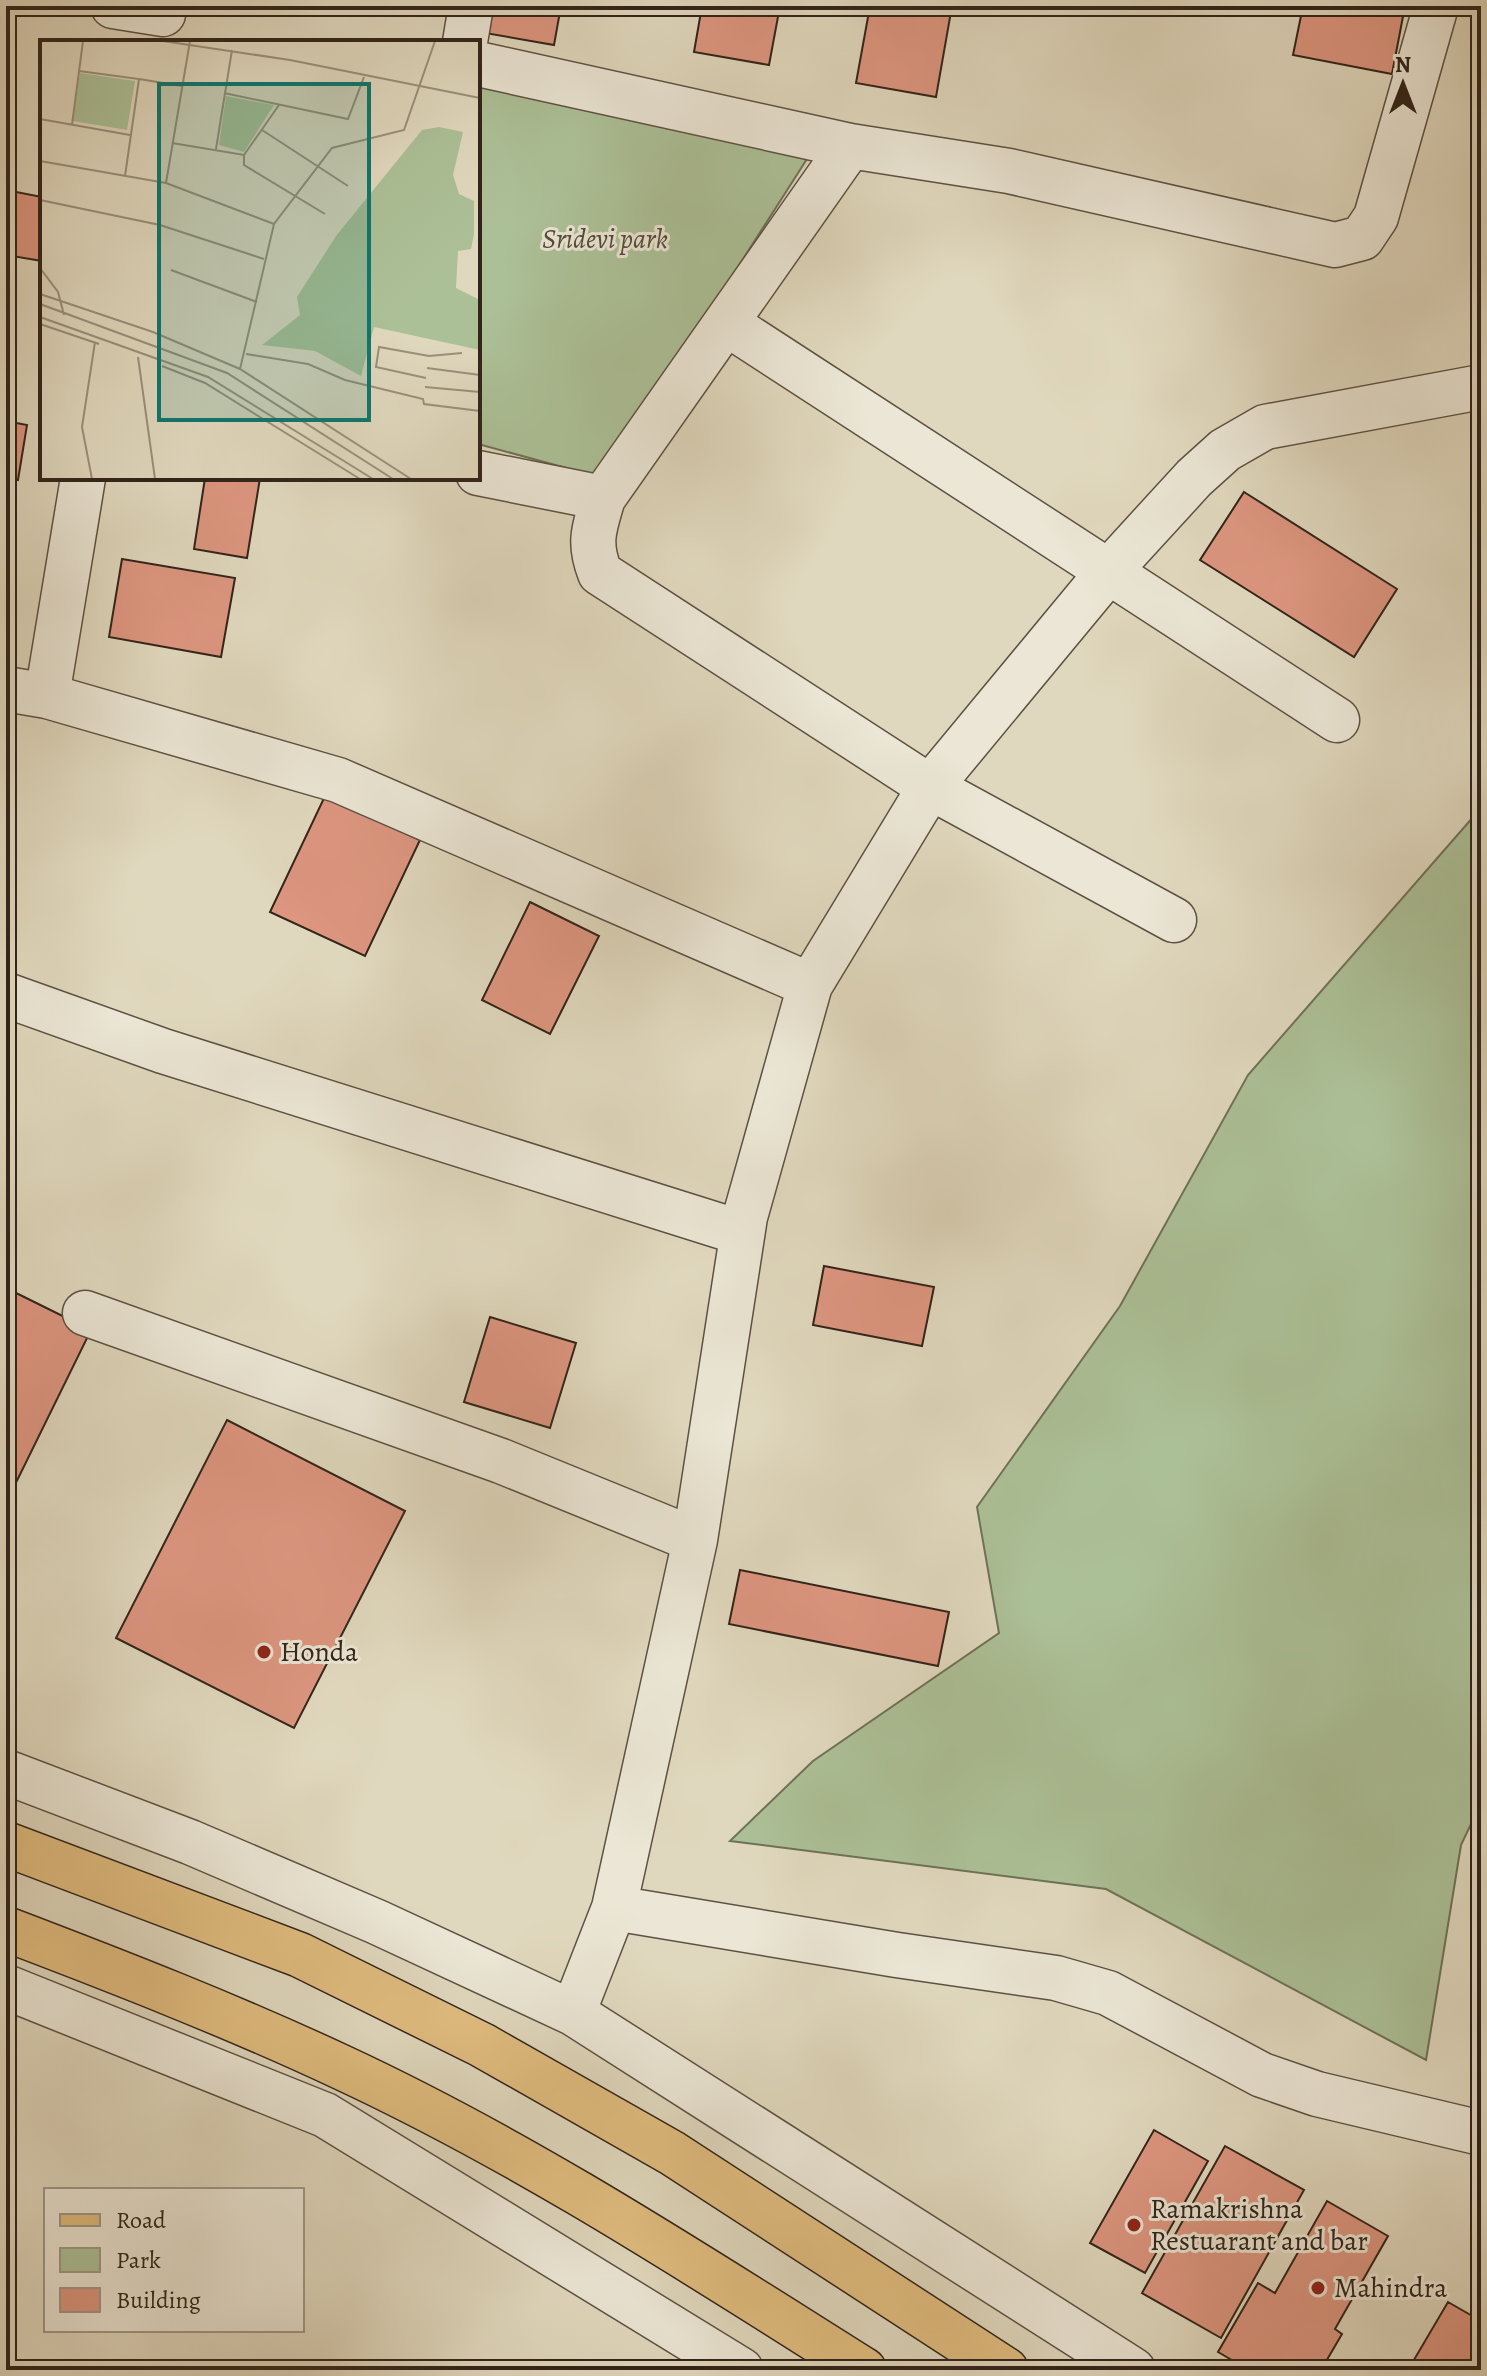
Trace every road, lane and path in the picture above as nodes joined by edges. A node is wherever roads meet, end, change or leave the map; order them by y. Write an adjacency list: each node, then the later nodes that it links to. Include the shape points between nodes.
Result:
1 (113, 6): 4 (street)
2 (471, 6): 5 (street)
3 (1436, 6): 7 (street, via 1376,217 1362,238 1335,245 1009,171)
4 (162, 21)
5 (465, 40)
6 (480, 64): 7 (street)
7 (850, 146): 8 (street)
8 (726, 323): 12 (street); 13 (street)
9 (1481, 387): 13 (street, via 1265,427 1225,450 1194,478)
10 (480, 473): 12 (street)
11 (82, 480): 14 (street)
12 (603, 498): 16 (street, via 592,553 600,573)
13 (1108, 572): 15 (street); 16 (street)
14 (27, 692): 18 (street, via 338,780)
15 (1337, 720)
16 (930, 787): 17 (street); 18 (street)
17 (1174, 920)
18 (810, 985): 20 (street)
19 (6, 995): 20 (street, via 163,1051)
20 (742, 1233): 22 (street)
21 (85, 1313): 22 (street, via 501,1461)
22 (695, 1540): 25 (street)
23 (6, 1772): 28 (street, via 190,1842)
24 (6, 1844): 32 (main road, via 300,1955 482,2045 672,2153)
25 (614, 1908): 28 (street); 29 (street, via 1056,1978 1108,1993 1262,2075)
26 (6, 1929): 31 (main road, via 343,2068 644,2232)
27 (6, 1987): 30 (street, via 325,2115)
28 (573, 2013): 33 (street)
29 (1481, 2133)
30 (741, 2370)
31 (864, 2370)
32 (1006, 2370)
33 (1133, 2370)

